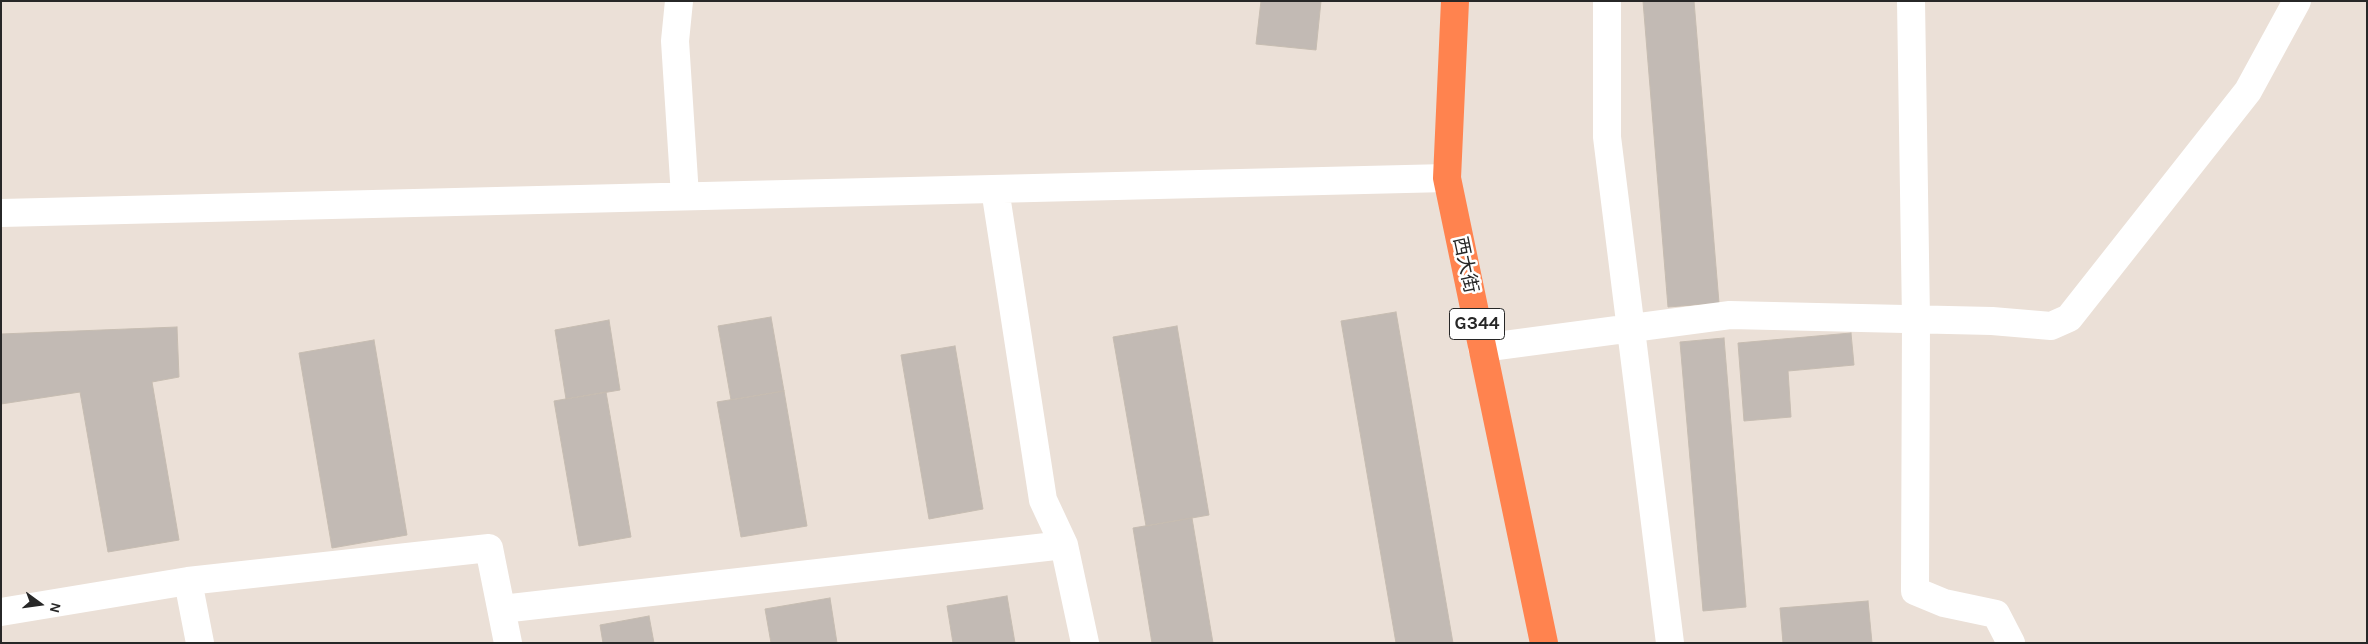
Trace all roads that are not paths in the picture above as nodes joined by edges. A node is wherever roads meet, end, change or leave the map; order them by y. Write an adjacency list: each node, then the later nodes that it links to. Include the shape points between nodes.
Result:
1 (679, 1): 8 (street, via 675,41)
2 (1455, 1): 6 (highway, 西大街 / G344)
3 (1608, 1): 11 (street, via 1607,137)
4 (1911, 1): 10 (street)
5 (2297, 1): 10 (street, via 2248,91 2069,318 2051,326)
6 (1447, 178): 7 (street); 12 (highway, 西大街 / G344)
7 (995, 189): 8 (street); 13 (street, via 1043,500)
8 (685, 196): 9 (street)
9 (1, 213)
10 (1916, 320): 11 (street, via 1730,315); 22 (street, via 1916,590 1944,603 1996,614)
11 (1630, 328): 12 (street); 21 (street)
12 (1482, 348): 20 (highway, 西大街 / G344)
13 (1064, 545): 15 (street); 19 (street)
14 (188, 581): 15 (street, via 489,548); 16 (street); 17 (street)
15 (502, 609): 18 (street)
16 (1, 612)
17 (200, 643)
18 (508, 643)
19 (1085, 643)
20 (1544, 643)
21 (1670, 643)
22 (2011, 643)

